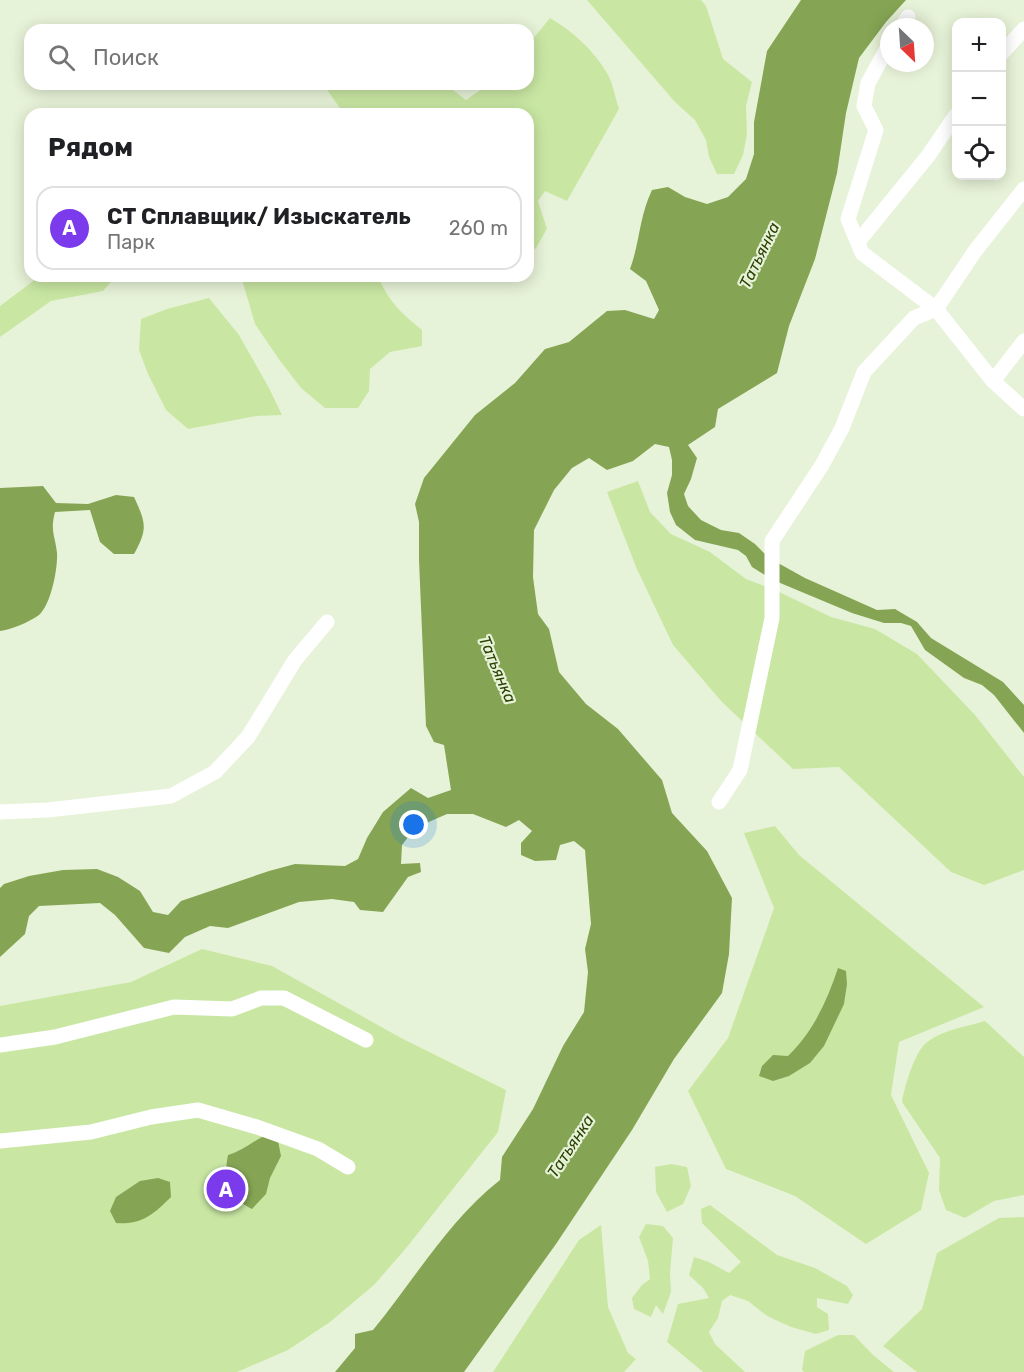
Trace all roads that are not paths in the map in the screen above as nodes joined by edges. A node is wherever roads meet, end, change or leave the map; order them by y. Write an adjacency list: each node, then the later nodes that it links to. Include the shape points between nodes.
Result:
1 (1024, 29): 2 (street)
2 (1006, 49)
3 (880, 61): 6 (street, via 868,83 864,106 876,130 848,219)
4 (952, 122): 6 (street)
5 (1024, 189): 7 (street)
6 (858, 242): 7 (street, via 862,253)
7 (936, 309): 9 (street); 12 (street, via 914,318 864,372 822,465 772,541 772,618 740,770)
8 (1024, 341): 9 (street)
9 (993, 381): 10 (street)
10 (1024, 409)
11 (327, 622): 13 (street, via 295,660 248,737 215,772 171,796)
12 (719, 802)
13 (0, 812)
14 (366, 1040): 15 (street, via 284,998 261,998 232,1009 174,1007 55,1037)
15 (0, 1045)
16 (0, 1141): 17 (street, via 91,1132 198,1110 318,1149)
17 (348, 1167)

